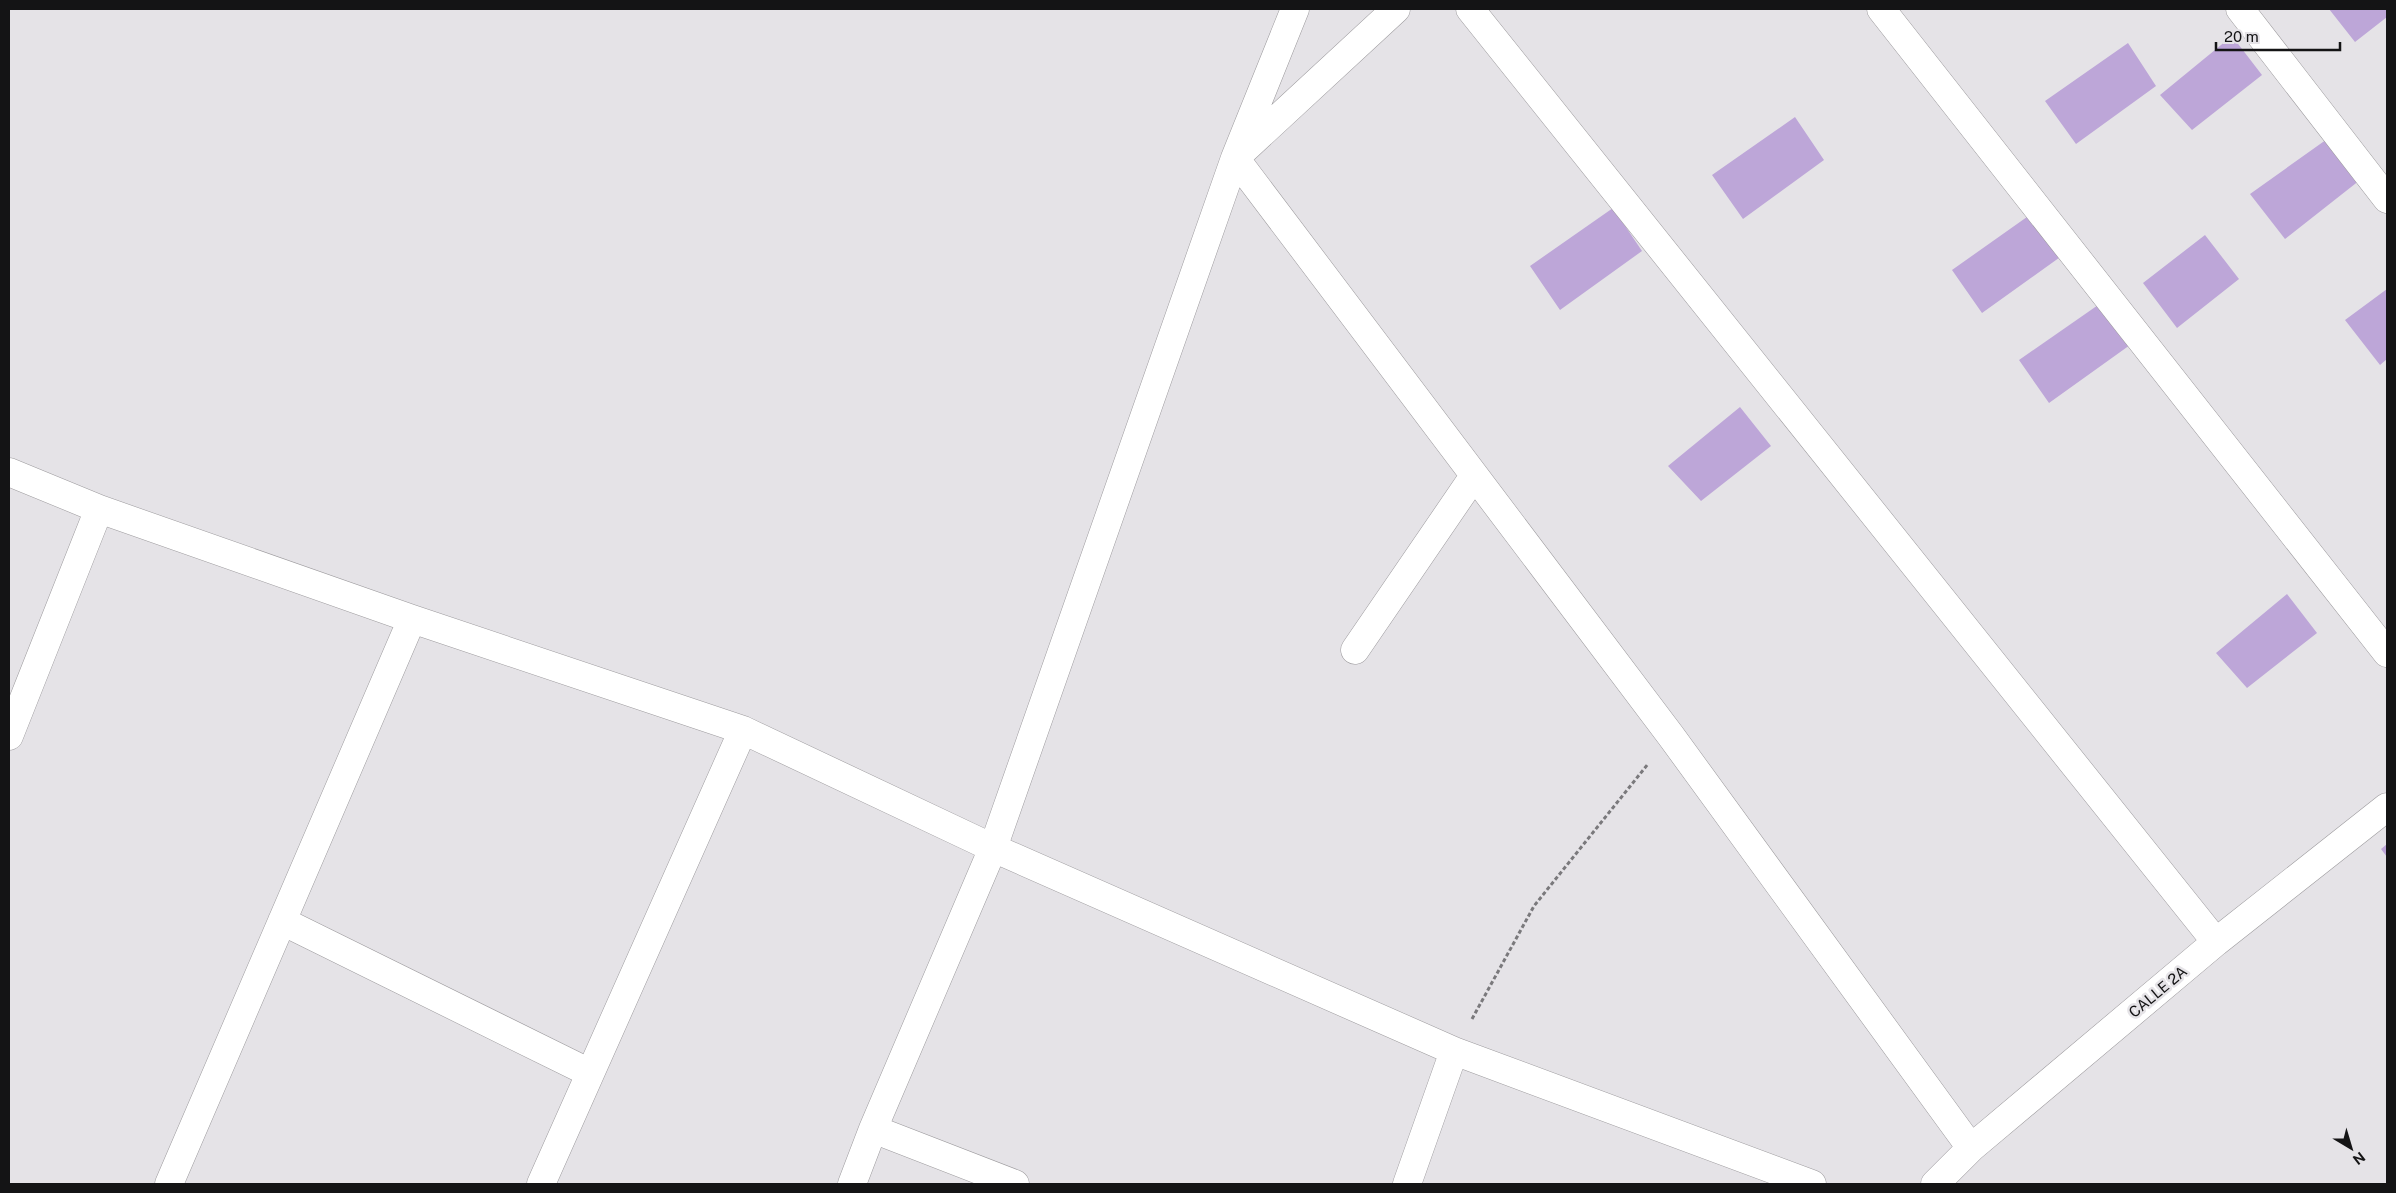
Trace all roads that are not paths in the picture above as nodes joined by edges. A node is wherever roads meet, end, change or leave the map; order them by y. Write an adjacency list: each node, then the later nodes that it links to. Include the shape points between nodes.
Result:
1 (1295, 9): 6 (street)
2 (1396, 9): 6 (street)
3 (1470, 9): 19 (street)
4 (1881, 9): 13 (street)
5 (2240, 9): 7 (street)
6 (1235, 158): 9 (street); 17 (street)
7 (2387, 199)
8 (9, 472): 10 (street)
9 (1474, 476): 12 (street); 23 (street, via 1671,736)
10 (99, 509): 11 (street); 15 (street)
11 (412, 619): 14 (street); 18 (street)
12 (1354, 650)
13 (2387, 653)
14 (744, 730): 17 (street); 21 (street)
15 (9, 736)
16 (2387, 807): 19 (street, CALLE 2A)
17 (993, 848): 20 (street); 22 (street)
18 (282, 922): 21 (street); 24 (street)
19 (2216, 942): 23 (street, CALLE 2A)
20 (1454, 1051): 28 (street); 29 (street)
21 (590, 1074): 25 (street)
22 (873, 1129): 26 (street); 27 (street)
23 (1971, 1148): 30 (street, CALLE 2A)
24 (169, 1184)
25 (541, 1184)
26 (852, 1184)
27 (1015, 1184)
28 (1407, 1184)
29 (1812, 1184)
30 (1935, 1184)

